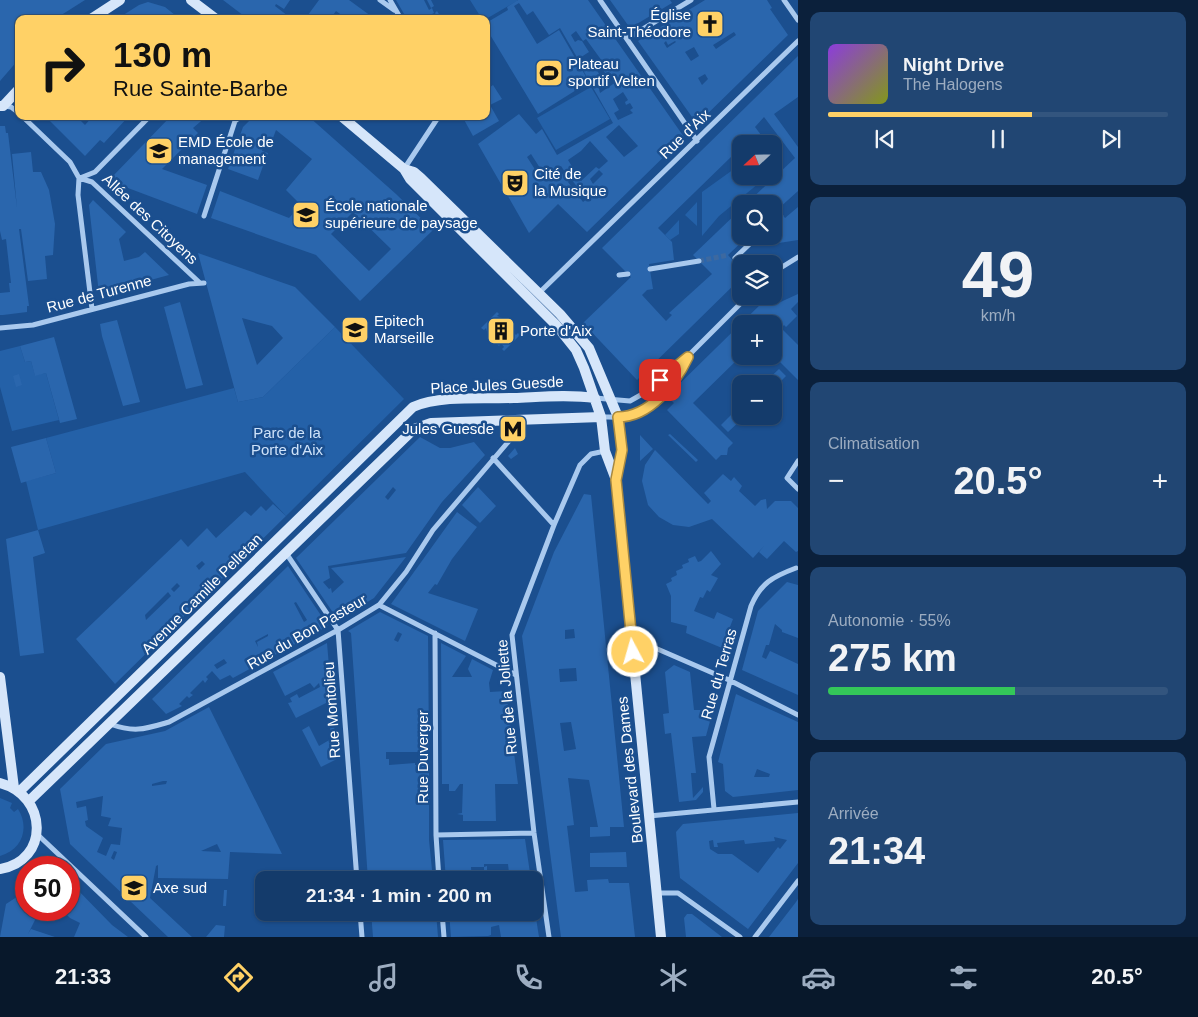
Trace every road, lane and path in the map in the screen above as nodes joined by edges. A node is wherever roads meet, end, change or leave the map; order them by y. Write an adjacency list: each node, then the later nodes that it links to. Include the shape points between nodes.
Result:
1 (120, 0): 11 (street)
2 (191, 0): 12 (street)
3 (380, 0): 10 (street)
4 (390, 0): 10 (street)
5 (600, 0): 15 (street)
6 (676, 0): 9 (street)
7 (691, 0): 9 (street)
8 (784, 0): 14 (street)
9 (680, 6): 15 (street)
10 (397, 12): 13 (street)
11 (97, 15)
12 (211, 15)
13 (399, 15)
14 (798, 20)
15 (628, 38): 25 (street)
16 (798, 42): 25 (street, Rue d'Aix)
17 (15, 93): 18 (street)
18 (2, 106): 19 (street)
19 (15, 110)
20 (26, 120): 27 (street, via 70,162)
21 (146, 120): 27 (street, via 95,172)
22 (236, 120): 28 (street)
23 (347, 120): 26 (street, Place Jules Guesde)
24 (436, 120): 26 (street)
25 (697, 141): 40 (street, Rue d'Aix)
26 (404, 169): 40 (street, Place Jules Guesde, via 410,179 451,214)
27 (80, 178): 39 (street, Allée des Citoyens, via 92,182); 42 (street, via 78,195)
28 (204, 216)
29 (748, 245): 31 (street)
30 (728, 255): 32 (street)
31 (737, 255)
32 (732, 257)
33 (798, 257): 35 (street)
34 (699, 261): 36 (street)
35 (782, 267)
36 (650, 269)
37 (628, 274): 38 (street)
38 (619, 275)
39 (202, 283): 42 (street, Rue de Turenne)
40 (535, 297): 45 (street, Place Jules Guesde, via 576,350); 46 (street, Place Jules Guesde, via 589,348)
41 (739, 305): 44 (street)
42 (92, 309): 43 (street, Rue de Turenne, via 32,325)
43 (0, 328)
44 (688, 357): 46 (street, via 646,392 630,401); 49 (street, via 680,373 648,407 632,416)
45 (595, 398): 46 (street); 47 (street, Place Jules Guesde, via 430,402 413,408); 48 (street, Place Jules Guesde)
46 (612, 400): 49 (street, Place Jules Guesde)
47 (404, 416): 69 (street, Avenue Camille Pelletan)
48 (601, 417): 49 (street); 50 (street); 51 (street, Boulevard des Dames)
49 (618, 417): 54 (street, Boulevard des Dames, via 622,450)
50 (528, 419): 52 (street, Rue du Bon Pasteur); 57 (street, Avenue Camille Pelletan, via 431,423 414,429)
51 (604, 451): 54 (street, Boulevard des Dames); 56 (street, Rue de la Joliette, via 591,454 580,465)
52 (494, 458): 56 (street); 59 (street, Rue du Bon Pasteur, via 433,530 406,572)
53 (798, 461): 55 (street, via 787,478)
54 (616, 480): 62 (street, Boulevard des Dames)
55 (798, 489)
56 (554, 525): 63 (street, Rue de la Joliette, via 512,636)
57 (286, 553): 60 (street, Rue Montolieu); 67 (street, Avenue Camille Pelletan)
58 (797, 567): 65 (street, Rue du Terras, via 779,574 757,592)
59 (379, 605): 60 (street, Rue du Bon Pasteur); 61 (street)
60 (338, 630): 67 (street, Rue du Bon Pasteur, via 169,722 139,731); 78 (street, Rue Montolieu)
61 (435, 633): 63 (street); 76 (street, Rue Duverger)
62 (631, 638): 65 (street); 73 (street, Boulevard des Dames)
63 (516, 675): 75 (street, Rue de la Joliette)
64 (0, 677): 69 (street)
65 (729, 680): 66 (street); 72 (street, Rue du Terras, via 709,757)
66 (798, 715)
67 (110, 724): 70 (street, Avenue Camille Pelletan)
68 (0, 783): 69 (street)
69 (17, 790): 70 (street)
70 (29, 801): 74 (street, via 35,812)
71 (798, 802): 72 (street)
72 (714, 809): 73 (street)
73 (649, 816): 81 (street, Boulevard des Dames)
74 (37, 834): 77 (street, via 22,860 10,868); 84 (street)
75 (534, 834): 76 (street); 87 (street, Rue de la Joliette)
76 (436, 835): 79 (street, Rue Duverger)
77 (0, 869)
78 (357, 871)
79 (438, 871)
80 (798, 881): 90 (street)
81 (657, 894): 88 (street, Boulevard des Dames); 89 (street, via 678,892)
82 (361, 921): 85 (street)
83 (443, 921): 86 (street)
84 (146, 937)
85 (362, 937)
86 (444, 937)
87 (550, 937)
88 (661, 937)
89 (740, 937)
90 (755, 937)

